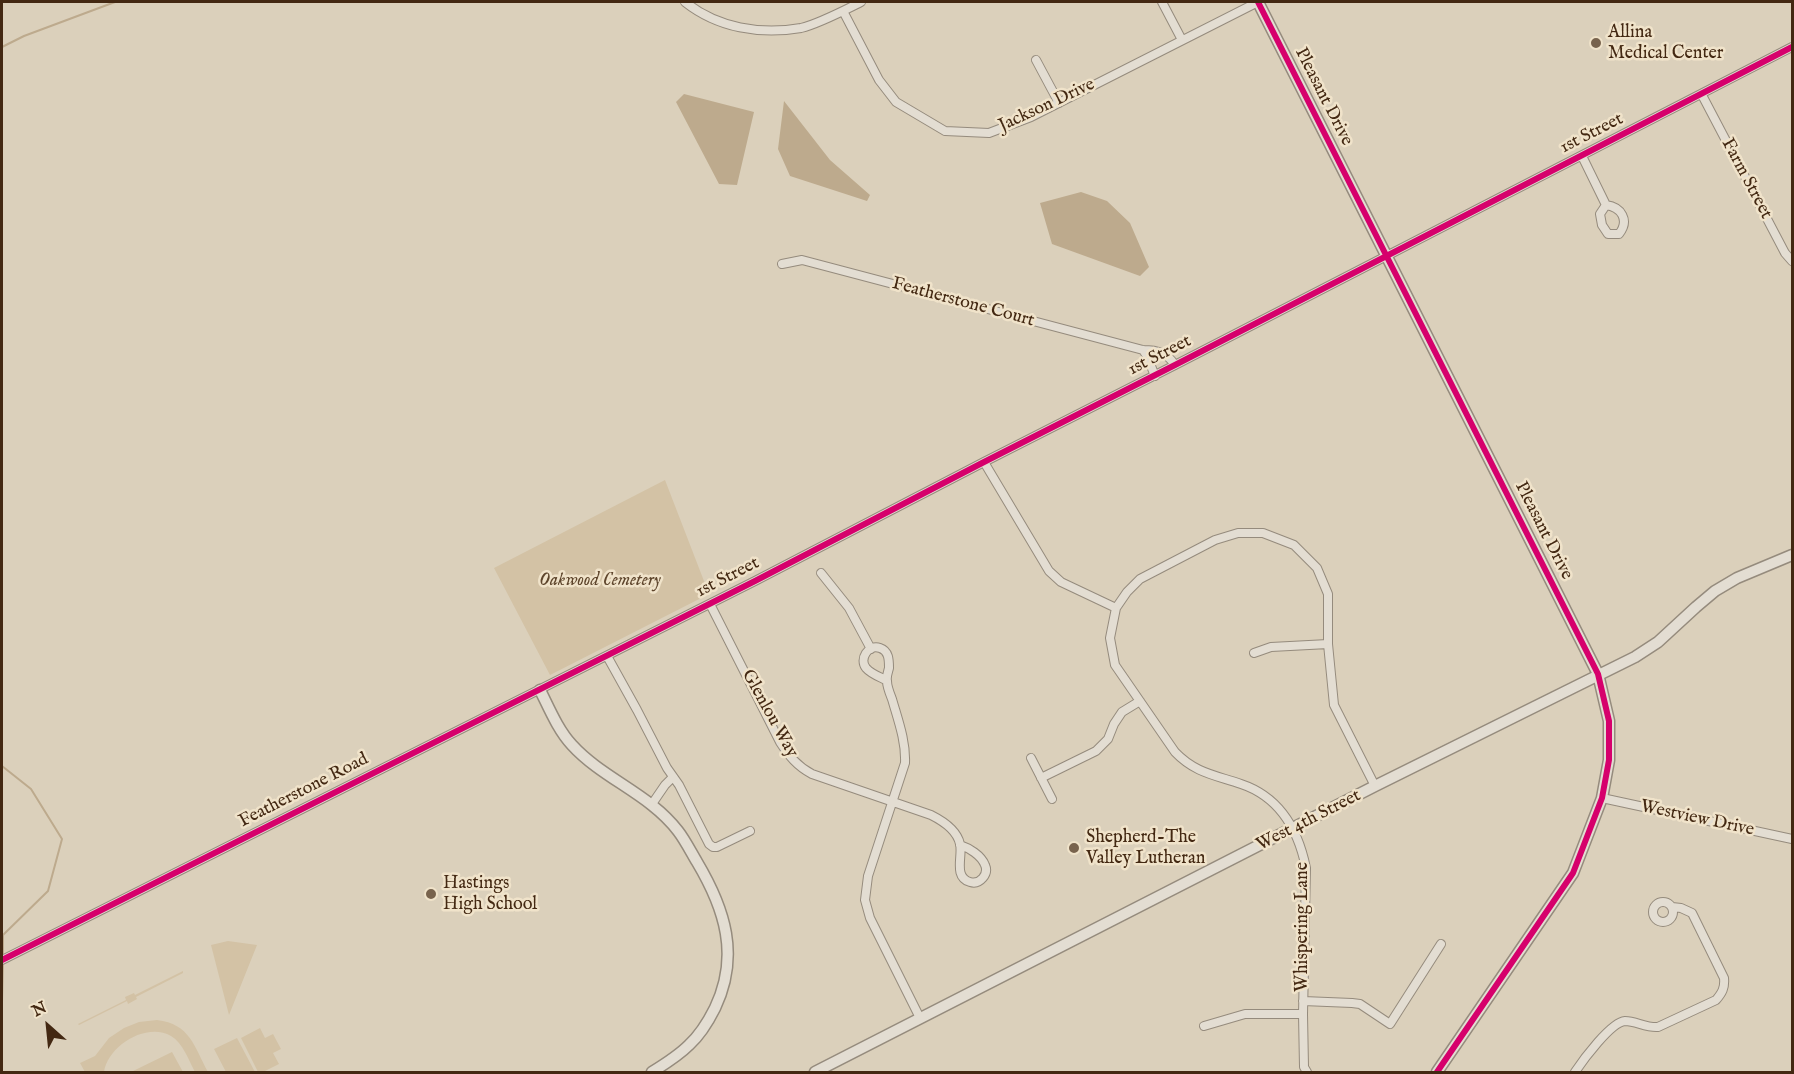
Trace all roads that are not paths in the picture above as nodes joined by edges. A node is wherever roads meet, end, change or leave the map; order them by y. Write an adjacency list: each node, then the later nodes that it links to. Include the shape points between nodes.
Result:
1 (685, 2): 5 (street, via 726,24 761,30 802,27)
2 (861, 2): 5 (street)
3 (1162, 2): 6 (street)
4 (1258, 2): 6 (street, Jackson Drive); 13 (street, Pleasant Drive)
5 (843, 11): 10 (street, Jackson Drive, via 879,80 896,102 945,131 989,133)
6 (1182, 40): 10 (street, Jackson Drive)
7 (1792, 47): 9 (street, 1st Street)
8 (1036, 60): 10 (street)
9 (1702, 95): 11 (street, 1st Street); 14 (street, Farm Street)
10 (1059, 103)
11 (1582, 156): 12 (street); 13 (street, 1st Street)
12 (1606, 205)
13 (1388, 256): 17 (street, 1st Street); 28 (street, Pleasant Drive)
14 (1792, 261)
15 (782, 264): 16 (street, Featherstone Court, via 802,260)
16 (1143, 350): 17 (street, Featherstone Court, via 1164,353); 18 (street)
17 (1175, 365): 18 (street, 1st Street)
18 (1155, 375): 19 (street, 1st Street)
19 (984, 462): 22 (street, 1st Street); 23 (street, via 1049,571 1061,582)
20 (1792, 555): 28 (street, West 4th Street, via 1715,591 1659,642)
21 (821, 573): 25 (street, via 849,608)
22 (710, 604): 27 (street, 1st Street); 38 (street, Glenlou Way, via 788,755 812,774)
23 (1116, 608): 24 (street, via 1140,579 1215,540 1238,532 1263,533 1294,545 1317,568 1328,594); 31 (street, Whispering Lane, via 1110,638 1115,665)
24 (1328, 644): 26 (street, via 1271,647); 35 (street, via 1334,705)
25 (871, 649): 29 (street, via 886,652); 29 (street, via 864,657 865,667)
26 (1254, 653)
27 (607, 656): 30 (street, 1st Street); 33 (street)
28 (1598, 674): 35 (street, West 4th Street); 36 (street, Pleasant Drive, via 1609,721 1609,760)
29 (886, 680): 38 (street, via 905,753)
30 (540, 690): 39 (street, via 571,744 598,768); 46 (street, Featherstone Road)
31 (1140, 701): 34 (street, via 1122,712 1104,745); 40 (street, Whispering Lane, via 1186,763 1266,795)
32 (1031, 758): 34 (street)
33 (673, 777): 39 (street); 41 (street, via 713,848)
34 (1041, 778): 37 (street)
35 (1376, 786): 40 (street, West 4th Street)
36 (1602, 798): 42 (street, Westview Drive); 54 (street, Pleasant Drive, via 1573,873)
37 (1052, 799)
38 (892, 803): 43 (street, Glenlou Way, via 940,819); 49 (street, via 868,876 866,906)
39 (652, 804): 51 (street, via 678,831 719,906 728,941 728,969 721,997 707,1024 689,1046)
40 (1293, 829): 47 (street, Whispering Lane, via 1306,868); 49 (street, West 4th Street)
41 (750, 831)
42 (1792, 839)
43 (960, 845)
44 (1672, 907): 55 (street, via 1692,913 1724,978 1722,994 1658,1028 1627,1021 1617,1023)
45 (1441, 944): 47 (street, via 1390,1024 1360,1004)
46 (2, 960)
47 (1303, 1001): 48 (street, Whispering Lane)
48 (1303, 1014): 50 (street, via 1245,1014); 53 (street, Whispering Lane)
49 (921, 1018): 52 (street, West 4th Street)
50 (1204, 1026)
51 (652, 1072)
52 (815, 1072)
53 (1307, 1072)
54 (1437, 1072)
55 (1575, 1072)

